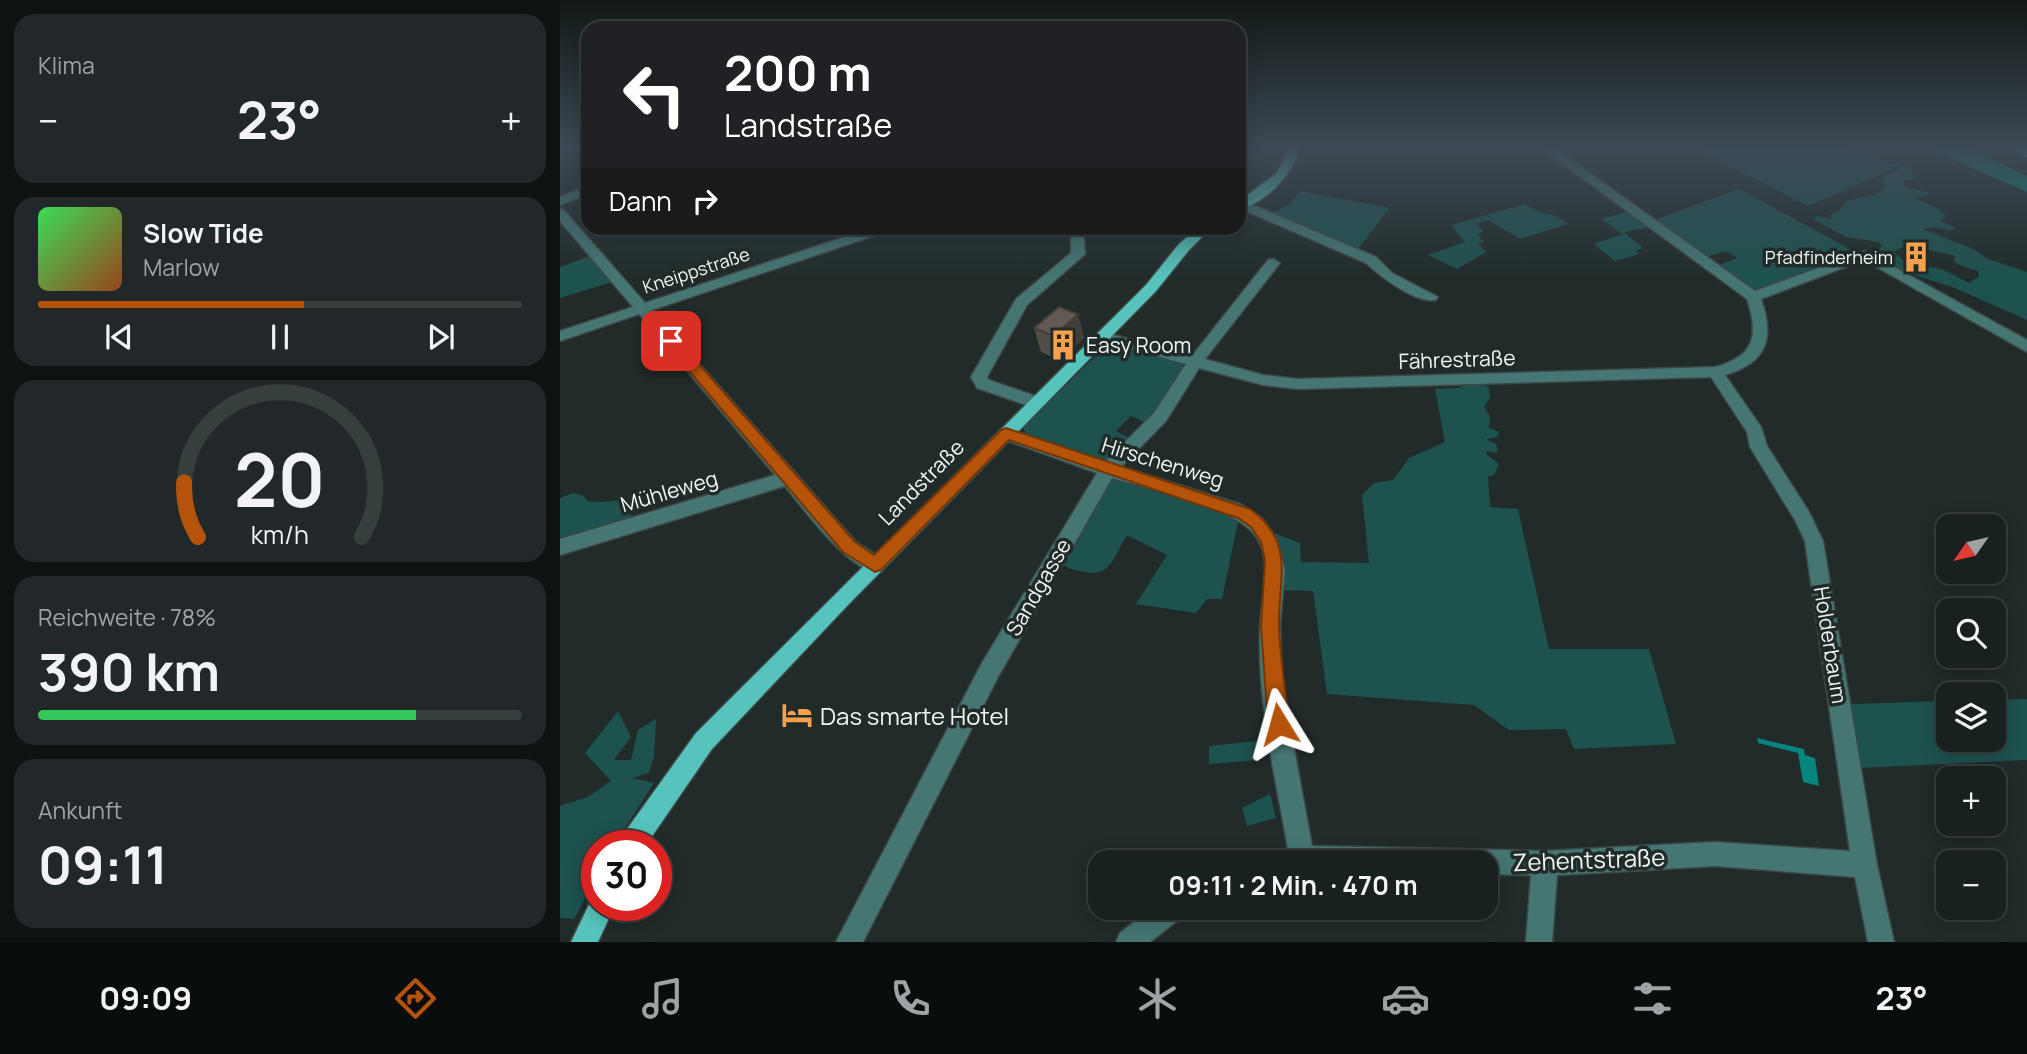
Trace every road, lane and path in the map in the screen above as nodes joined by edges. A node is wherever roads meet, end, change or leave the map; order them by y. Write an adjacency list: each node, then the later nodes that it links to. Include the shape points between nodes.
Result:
1 (1263, 191): 5 (main road)
2 (1607, 191): 13 (street)
3 (581, 193): 4 (street)
4 (560, 201)
5 (1246, 202)
6 (1246, 208): 12 (street, via 1371,260 1387,276)
7 (560, 213): 14 (street)
8 (862, 235): 14 (street, Kneippstraße)
9 (1077, 235): 20 (street, via 1078,254 1021,302 979,377 983,384)
10 (1198, 235): 16 (main road, Landstraße)
11 (1273, 263): 18 (street, Sandgasse)
12 (1431, 297)
13 (1753, 297): 17 (street, via 1865,255); 19 (street, Fährestraße, via 1759,320 1758,350 1745,364)
14 (641, 308): 15 (street, Kneippstraße); 23 (street)
15 (560, 336)
16 (1103, 337): 18 (street, Fährestraße); 20 (main road, Landstraße)
17 (2027, 347)
18 (1195, 362): 19 (street, Fährestraße, via 1298,384); 22 (street, Sandgasse, via 1160,417)
19 (1715, 372): 30 (street, Holderbaum, via 1755,430 1759,447 1814,541)
20 (1038, 402): 21 (main road, Landstraße)
21 (1006, 434): 22 (street, Hirschenweg); 25 (main road, Landstraße)
22 (1108, 470): 27 (street, Hirschenweg, via 1236,510 1256,522 1269,540 1274,560 1270,626 1274,697); 34 (street, Sandgasse, via 990,670)
23 (789, 478): 24 (street, Mühleweg); 25 (street, via 849,547)
24 (560, 547)
25 (875, 565): 26 (main road, Landstraße, via 704,741)
26 (642, 830)
27 (1300, 850)
28 (1498, 862): 29 (street, Zehentstraße)
29 (1545, 863): 30 (street, Zehentstraße, via 1715,854); 36 (street)
30 (1865, 866): 37 (street, Holderbaum)
31 (1157, 920): 35 (street)
32 (594, 921): 33 (main road)
33 (584, 942)
34 (849, 942)
35 (1129, 942)
36 (1539, 942)
37 (1881, 942)

